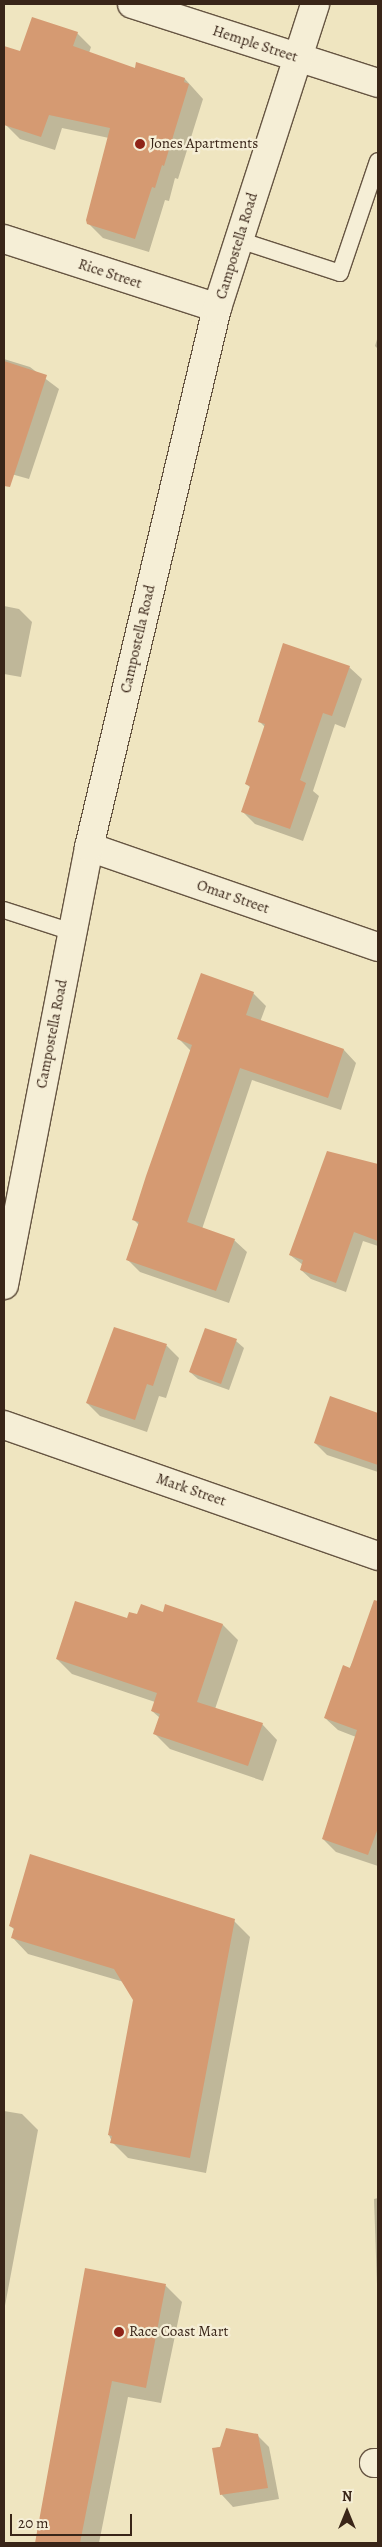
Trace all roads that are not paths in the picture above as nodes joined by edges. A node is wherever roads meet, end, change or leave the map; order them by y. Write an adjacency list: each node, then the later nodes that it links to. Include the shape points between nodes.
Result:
1 (132, 4): 3 (main road, Hemple Street)
2 (315, 4): 3 (main road, Campostella Road)
3 (296, 57): 4 (main road, Hemple Street); 7 (main road, Campostella Road)
4 (378, 83)
5 (378, 162): 7 (lane, via 340,273)
6 (4, 239): 8 (main road, Rice Street)
7 (239, 240): 8 (main road, Campostella Road)
8 (217, 308): 9 (main road, Campostella Road)
9 (89, 847): 11 (main road, Campostella Road); 12 (main road, Omar Street)
10 (4, 910): 11 (lane)
11 (72, 932): 13 (main road, Campostella Road)
12 (378, 947)
13 (9, 1227): 14 (main road, Campostella Road)
14 (4, 1285)
15 (4, 1425): 16 (main road, Mark Street)
16 (378, 1556)

